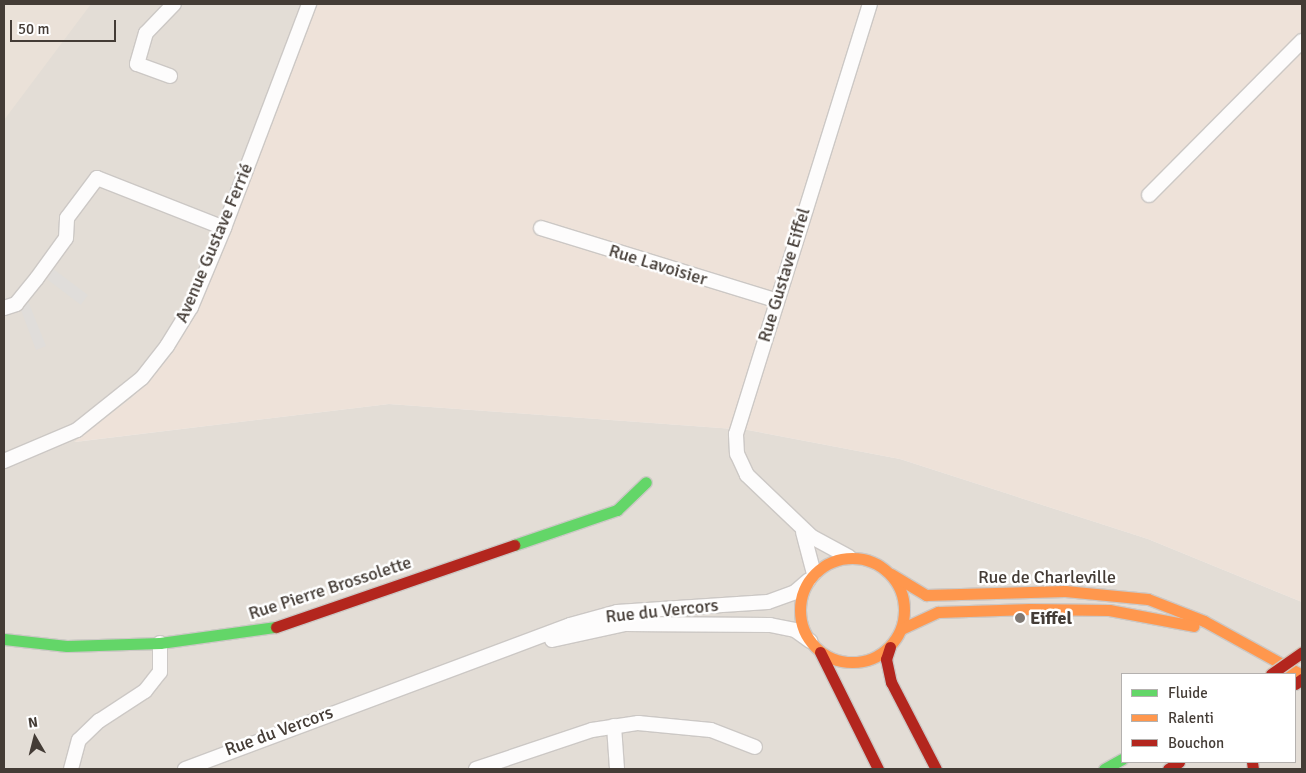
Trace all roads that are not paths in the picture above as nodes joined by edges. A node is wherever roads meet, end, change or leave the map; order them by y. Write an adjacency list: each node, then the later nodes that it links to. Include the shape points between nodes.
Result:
1 (174, 4): 5 (street, via 146,33 137,64)
2 (309, 4): 7 (street, Avenue Gustave Ferrié)
3 (870, 4): 9 (street, Rue Gustave Eiffel)
4 (1302, 41): 6 (street)
5 (170, 76)
6 (1149, 194)
7 (224, 228): 10 (street, via 97,178 67,218 66,238 16,304); 11 (street, Avenue Gustave Ferrié, via 191,307 142,378 77,430)
8 (541, 228): 9 (street, Rue Lavoisier)
9 (775, 300): 13 (street, Rue Gustave Eiffel, via 736,434 737,454 747,475)
10 (4, 308)
11 (4, 461)
12 (646, 482): 21 (street, Rue Pierre Brossolette, via 617,510 266,630)
13 (800, 527): 14 (street, Rue Gustave Eiffel, via 824,546); 16 (street, Rue Gustave Eiffel)
14 (849, 557): 15 (street, via 879,564); 16 (street, via 833,560)
15 (891, 574): 17 (street, via 904,600); 18 (street, Rue de Charleville, via 926,595 1113,592 1178,609)
16 (812, 577): 20 (street, via 799,611); 25 (street, Rue du Vercors, via 795,592 768,602 617,612)
17 (901, 629): 18 (street, Rue de Charleville, via 938,612 1109,610); 22 (street)
18 (1231, 636): 27 (street, Rue de Charleville)
19 (4, 639): 21 (street, Rue Pierre Brossolette, via 66,646)
20 (810, 641): 23 (street); 25 (street, Rue du Vercors, via 781,626 625,624)
21 (160, 643): 31 (street, via 160,672 144,692 99,721 79,740)
22 (890, 647): 23 (street, via 864,661 848,662); 36 (street, via 886,659 891,682)
23 (820, 652): 35 (street)
24 (1302, 652): 26 (street, bridge)
25 (457, 667): 32 (street, Rue du Vercors)
26 (1272, 673)
27 (1302, 675)
28 (614, 726): 29 (street, via 638,723 711,730); 33 (street); 34 (street)
29 (755, 747)
30 (1121, 760): 37 (street)
31 (71, 769)
32 (186, 769)
33 (476, 769)
34 (617, 769)
35 (878, 769)
36 (936, 769)
37 (1104, 769)

